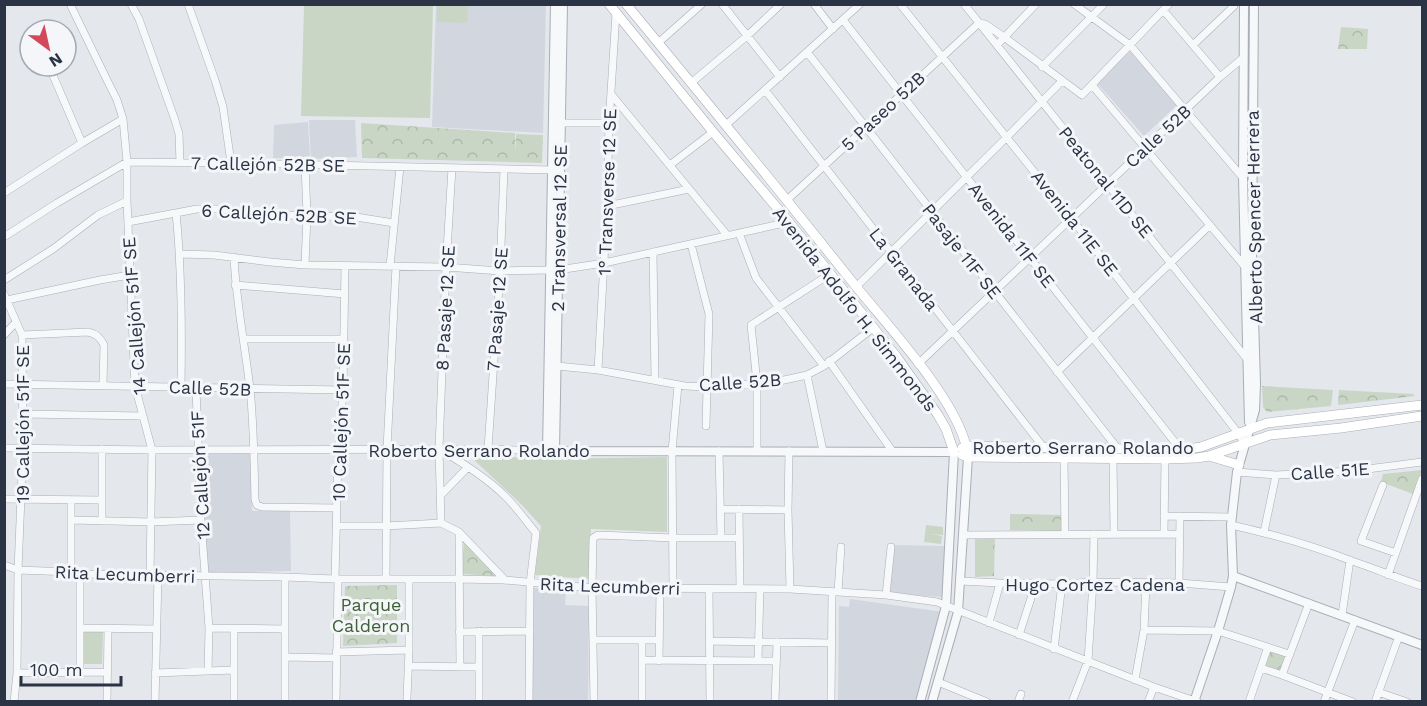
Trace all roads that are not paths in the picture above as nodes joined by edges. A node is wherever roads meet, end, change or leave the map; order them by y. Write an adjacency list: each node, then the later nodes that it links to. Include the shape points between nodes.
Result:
1 (70, 4): 47 (street, 14 Callejón 51F SE)
2 (131, 4): 57 (street, via 175,120)
3 (188, 4): 58 (street, via 223,107)
4 (555, 4): 65 (street, 2 Transversal 12 SE)
5 (563, 4): 48 (street, 2 Transversal 12 SE)
6 (609, 4): 21 (main road, Avenida Adolfo H. Simmonds)
7 (702, 4): 28 (street)
8 (722, 4): 26 (street)
9 (781, 4): 26 (street)
10 (814, 4): 25 (street)
11 (860, 4): 23 (street)
12 (900, 4): 33 (street, Avenida 11E SE)
13 (1036, 4): 27 (street)
14 (1074, 4): 22 (street)
15 (1104, 4): 22 (street)
16 (1254, 4): 142 (street, Alberto Spencer Herrera, via 1252,252 1256,384)
17 (627, 5): 28 (main road, Avenida Adolfo H. Simmonds)
18 (965, 5): 24 (street, Peatonal 11D SE)
19 (1239, 5): 31 (street); 34 (street, Alberto Spencer Herrera)
20 (1166, 8): 30 (street); 31 (street)
21 (616, 13): 43 (street, 1° Transverse 12 SE); 52 (main road, Avenida Adolfo H. Simmonds)
22 (1091, 17): 30 (street); 35 (street)
23 (843, 20): 25 (street); 44 (street, Avenida 11F SE)
24 (979, 23): 27 (street); 29 (street, Peatonal 11D SE); 33 (street, 5 Paseo 52B)
25 (833, 28): 32 (street)
26 (747, 36): 36 (street); 40 (street)
27 (1004, 38): 29 (street); 35 (street)
28 (658, 43): 40 (main road, Avenida Adolfo H. Simmonds)
29 (997, 45): 45 (street, Peatonal 11D SE)
30 (1130, 45): 41 (street); 46 (street)
31 (1192, 45): 37 (street)
32 (807, 52): 36 (street); 51 (street, Pasaje 11F SE)
33 (942, 57): 44 (street, 5 Paseo 52B); 53 (street, Avenida 11E SE)
34 (1243, 58): 37 (street, Calle 52B); 67 (street, Alberto Spencer Herrera)
35 (1042, 67): 39 (street)
36 (780, 77): 42 (street)
37 (1220, 77): 46 (street, Calle 52B)
38 (54, 78): 54 (street)
39 (1062, 81): 41 (street, via 1082,95); 45 (street)
40 (691, 83): 50 (main road, Avenida Adolfo H. Simmonds)
41 (1092, 85): 55 (street)
42 (765, 90): 50 (street); 61 (street, La Granada)
43 (611, 94): 49 (street, 1° Transverse 12 SE); 60 (street)
44 (901, 94): 51 (street, 5 Paseo 52B); 66 (street, Avenida 11F SE)
45 (1042, 102): 53 (street); 68 (street, Peatonal 11D SE)
46 (1185, 110): 55 (street, Calle 52B); 67 (street)
47 (123, 119): 54 (street); 56 (street, 14 Callejón 51F SE)
48 (561, 123): 49 (street); 98 (street, 2 Transversal 12 SE)
49 (609, 123): 73 (street, 1° Transverse 12 SE)
50 (726, 125): 71 (main road, Avenida Adolfo H. Simmonds)
51 (866, 127): 61 (street, 5 Paseo 52B); 74 (street, Pasaje 11F SE)
52 (713, 132): 60 (street); 79 (main road, Avenida Adolfo H. Simmonds)
53 (1007, 137): 66 (street); 77 (street, Avenida 11E SE)
54 (82, 143): 70 (street)
55 (1145, 148): 68 (street, Calle 52B); 81 (street)
56 (127, 162): 57 (street, 7 Callejón 52B SE); 72 (street, 14 Callejón 51F SE); 84 (street)
57 (180, 163): 58 (street, 7 Callejón 52B SE)
58 (231, 163): 59 (street, 7 Callejón 52B SE)
59 (305, 165): 62 (street, 7 Callejón 52B SE); 76 (street)
60 (670, 165): 69 (street)
61 (824, 166): 71 (street, 5 Paseo 52B); 87 (street, La Granada)
62 (400, 167): 63 (street, 7 Callejón 52B SE); 80 (street)
63 (453, 168): 64 (street, 7 Callejón 52B SE); 96 (street, 8 Pasaje 12 SE)
64 (504, 169): 65 (street, 7 Callejón 52B SE); 99 (street, 7 Pasaje 12 SE)
65 (552, 170): 98 (street, 2 Transversal 12 SE)
66 (966, 177): 74 (street); 90 (street, Avenida 11F SE)
67 (1243, 178): 97 (street, Alberto Spencer Herrera)
68 (1107, 184): 77 (street, Calle 52B); 92 (street, Peatonal 11D SE)
69 (689, 189): 73 (street); 83 (street)
70 (4, 193)
71 (787, 200): 104 (main road, Avenida Adolfo H. Simmonds)
72 (127, 201): 78 (street, 14 Callejón 51F SE); 102 (street, via 98,215)
73 (608, 206): 91 (street, 1° Transverse 12 SE)
74 (932, 212): 87 (street); 105 (street, Pasaje 11F SE)
75 (176, 213): 76 (street, 6 Callejón 52B SE, via 197,208); 78 (street, 6 Callejón 52B SE); 88 (street)
76 (307, 215): 80 (street, 6 Callejón 52B SE); 93 (street)
77 (1071, 218): 90 (street, Calle 52B); 108 (street, Avenida 11E SE)
78 (128, 222): 101 (street, 14 Callejón 51F SE)
79 (789, 222): 82 (street); 100 (main road, Avenida Adolfo H. Simmonds)
80 (394, 223): 95 (street)
81 (1210, 225): 92 (street); 97 (street)
82 (739, 233): 83 (street); 109 (street, via 756,278)
83 (727, 236): 85 (street)
84 (4, 237)
85 (691, 244): 86 (street); 133 (street, via 709,314)
86 (653, 252): 91 (street); 125 (street)
87 (891, 252): 104 (street); 112 (street, La Granada)
88 (180, 254): 89 (street); 132 (street)
89 (234, 257): 93 (street); 103 (street)
90 (1030, 257): 105 (street, Calle 52B); 115 (street, Avenida 11F SE)
91 (604, 263): 98 (street); 122 (street, 1° Transverse 12 SE)
92 (1171, 263): 108 (street); 118 (street, Peatonal 11D SE)
93 (305, 265): 94 (street)
94 (345, 266): 95 (street); 106 (street, 10 Callejón 51F SE)
95 (393, 266): 96 (street); 152 (street)
96 (446, 267): 99 (street); 153 (street, 8 Pasaje 12 SE)
97 (1246, 268): 118 (street, Alberto Spencer Herrera)
98 (554, 270): 99 (street); 121 (street, 2 Transversal 12 SE); 159 (street, 2 Transversal 12 SE)
99 (500, 271): 154 (street, 7 Pasaje 12 SE)
100 (830, 274): 109 (street); 111 (main road, Avenida Adolfo H. Simmonds)
101 (130, 275): 107 (street); 131 (street, 14 Callejón 51F SE)
102 (4, 280)
103 (235, 285): 106 (street); 116 (street)
104 (856, 286): 120 (main road, Avenida Adolfo H. Simmonds)
105 (994, 291): 112 (street, Calle 52B); 123 (street, Pasaje 11F SE)
106 (345, 294): 117 (street, 10 Callejón 51F SE)
107 (6, 297): 110 (street, 19 Callejón 51F SE)
108 (1134, 299): 115 (street); 143 (street, Avenida 11E SE)
109 (779, 308): 119 (street); 126 (street, via 751,325)
110 (16, 322): 113 (street); 114 (street, 19 Callejón 51F SE)
111 (873, 328): 119 (street, Calle 52B); 166 (main road, Avenida Adolfo H. Simmonds, via 929,401)
112 (952, 331): 120 (street, Calle 52B); 148 (street, La Granada)
113 (4, 335)
114 (22, 335): 128 (street, 19 Callejón 51F SE); 130 (street, via 94,334 104,345)
115 (1093, 338): 123 (street); 158 (street, Avenida 11F SE)
116 (243, 339): 117 (street); 135 (street)
117 (344, 339): 136 (street, 10 Callejón 51F SE)
118 (1248, 360): 142 (street, Alberto Spencer Herrera)
119 (826, 364): 124 (street, Calle 52B); 165 (street)
120 (918, 364): 145 (main road, Avenida Adolfo H. Simmonds, via 942,397)
121 (557, 366): 122 (street, Calle 52B); 159 (street, 2 Transversal 12 SE)
122 (598, 370): 125 (street, Calle 52B)
123 (1057, 372): 149 (street, Pasaje 11F SE)
124 (807, 375): 126 (street, Calle 52B); 164 (street)
125 (655, 380): 129 (street, Calle 52B)
126 (757, 383): 133 (street, Calle 52B); 162 (street)
127 (4, 384): 128 (street, Calle 52B)
128 (22, 384): 130 (street, Calle 52B); 138 (street, 19 Callejón 51F SE)
129 (678, 385): 133 (street, Calle 52B); 160 (street)
130 (103, 386): 131 (street, Calle 52B)
131 (135, 386): 132 (street, Calle 52B); 139 (street, 14 Callejón 51F SE)
132 (182, 387): 134 (street, Calle 52B)
133 (707, 387): 141 (street)
134 (196, 388): 135 (street, Calle 52B); 156 (street, 12 Callejón 51F)
135 (250, 389): 136 (street, Calle 52B); 151 (street)
136 (343, 390): 157 (street, 10 Callejón 51F SE)
137 (1422, 405): 142 (main road, Roberto Serrano Rolando, via 1267,423)
138 (23, 414): 139 (street); 147 (street, 19 Callejón 51F SE)
139 (142, 416): 155 (street, 14 Callejón 51F SE)
140 (1422, 416): 144 (main road, Roberto Serrano Rolando, via 1270,435)
141 (706, 426)
142 (1250, 429): 143 (main road, Roberto Serrano Rolando); 144 (street, Alberto Spencer Herrera)
143 (1238, 433): 144 (street, Avenida 11E SE); 158 (main road, Roberto Serrano Rolando)
144 (1245, 444): 167 (main road, Roberto Serrano Rolando); 174 (street, Alberto Spencer Herrera)
145 (967, 446): 148 (main road, Roberto Serrano Rolando); 166 (main road, Roberto Serrano Rolando); 168 (main road, Avenida Adolfo H. Simmonds)
146 (4, 447): 147 (street, Roberto Serrano Rolando)
147 (23, 448): 150 (street, Roberto Serrano Rolando); 180 (street, 19 Callejón 51F SE)
148 (1044, 448): 149 (main road, Roberto Serrano Rolando)
149 (1118, 448): 158 (main road, Roberto Serrano Rolando)
150 (102, 449): 155 (street, Roberto Serrano Rolando); 182 (street)
151 (254, 449): 156 (street, Roberto Serrano Rolando); 157 (street, Roberto Serrano Rolando); 183 (street, via 257,505)
152 (387, 449): 153 (street, Roberto Serrano Rolando); 157 (street, Roberto Serrano Rolando); 196 (street)
153 (439, 449): 154 (street, Roberto Serrano Rolando); 173 (street); 178 (street, 8 Pasaje 12 SE)
154 (488, 449): 159 (street, Roberto Serrano Rolando)
155 (152, 450): 156 (street, Roberto Serrano Rolando); 193 (street, 14 Callejón 51F SE)
156 (198, 450): 190 (street, 12 Callejón 51F)
157 (339, 450): 183 (street, 10 Callejón 51F SE)
158 (1181, 450)
159 (551, 451): 160 (street, Roberto Serrano Rolando)
160 (672, 451): 161 (street, Roberto Serrano Rolando); 205 (street)
161 (719, 451): 162 (street, Roberto Serrano Rolando); 184 (street)
162 (756, 451): 163 (street, Roberto Serrano Rolando)
163 (789, 451): 164 (street, Roberto Serrano Rolando); 186 (street)
164 (823, 452): 165 (street, Roberto Serrano Rolando)
165 (894, 452): 166 (street, Roberto Serrano Rolando)
166 (954, 452): 168 (main road, Roberto Serrano Rolando); 246 (street, Avenida Adolfo H. Simmonds)
167 (1209, 456): 171 (main road, Roberto Serrano Rolando); 174 (main road)
168 (968, 457): 169 (main road, Roberto Serrano Rolando); 204 (street, Avenida Adolfo H. Simmonds)
169 (1064, 458): 170 (main road, Roberto Serrano Rolando); 199 (street)
170 (1113, 458): 171 (main road, Roberto Serrano Rolando); 201 (street)
171 (1165, 459): 187 (street)
172 (1422, 462): 175 (street, Calle 51E)
173 (468, 466): 178 (street); 228 (street, via 506,497 536,533)
174 (1238, 468): 175 (street, Calle 51E); 192 (street, Alberto Spencer Herrera)
175 (1276, 475): 198 (street)
176 (1422, 479): 210 (street)
177 (1383, 485): 210 (street, via 1360,541)
178 (441, 495): 194 (street, 8 Pasaje 12 SE)
179 (4, 499): 180 (street)
180 (22, 500): 181 (street); 213 (street, 19 Callejón 51F SE)
181 (71, 500): 182 (street); 189 (street)
182 (102, 500): 191 (street)
183 (337, 508): 195 (street, 10 Callejón 51F SE)
184 (720, 509): 185 (street); 206 (street)
185 (739, 509): 186 (street); 207 (street)
186 (788, 510): 242 (street)
187 (1164, 516): 188 (street); 202 (street)
188 (1180, 516): 192 (street); 203 (street)
189 (72, 520): 191 (street); 214 (street)
190 (201, 520): 193 (street); 218 (street, 12 Callejón 51F)
191 (102, 521): 193 (street)
192 (1232, 521): 198 (street); 220 (street, Alberto Spencer Herrera)
193 (151, 522): 217 (street, 14 Callejón 51F SE)
194 (441, 523): 196 (street); 197 (street)
195 (338, 526): 196 (street); 221 (street, 10 Callejón 51F SE)
196 (386, 526): 222 (street)
197 (459, 532): 224 (street); 225 (street)
198 (1264, 532): 211 (street)
199 (1065, 534): 200 (street); 204 (street)
200 (1094, 534): 201 (street); 227 (street)
201 (1114, 534): 202 (street)
202 (1164, 534): 203 (street)
203 (1179, 534): 232 (street)
204 (963, 535): 226 (street, Avenida Adolfo H. Simmonds)
205 (673, 538): 206 (street); 236 (street, via 593,538); 238 (street)
206 (721, 538): 207 (street)
207 (739, 538): 240 (street)
208 (841, 547): 243 (street)
209 (891, 547): 244 (street)
210 (1396, 553): 216 (street)
211 (1350, 560): 216 (street); 248 (street)
212 (4, 565): 213 (street, Rita Lecumberri)
213 (18, 570): 214 (street, Rita Lecumberri); 290 (street, 19 Callejón 51F SE)
214 (71, 572): 215 (street, Rita Lecumberri)
215 (80, 574): 217 (street, Rita Lecumberri); 251 (street)
216 (1388, 574): 234 (street)
217 (154, 575): 218 (street, Rita Lecumberri); 255 (street, 14 Callejón 51F SE)
218 (205, 576): 219 (street, Rita Lecumberri); 252 (street, 12 Callejón 51F)
219 (285, 576): 221 (street, Rita Lecumberri); 256 (street)
220 (1233, 576): 235 (street, Alberto Spencer Herrera); 245 (street)
221 (337, 579): 222 (street, Rita Lecumberri); 276 (street, 10 Callejón 51F SE)
222 (386, 579): 223 (street, Rita Lecumberri)
223 (409, 579): 224 (street, Rita Lecumberri); 274 (street)
224 (460, 579): 225 (street, Rita Lecumberri); 260 (street)
225 (505, 580): 228 (street, Rita Lecumberri)
226 (960, 581): 229 (street, Hugo Cortez Cadena); 247 (street, Avenida Adolfo H. Simmonds)
227 (1093, 582): 231 (street, Hugo Cortez Cadena); 233 (street, Hugo Cortez Cadena); 283 (street)
228 (530, 583): 236 (street, Rita Lecumberri); 258 (street)
229 (1000, 583): 230 (street, Hugo Cortez Cadena); 250 (street)
230 (1036, 583): 233 (street, Hugo Cortez Cadena); 262 (street)
231 (1146, 583): 232 (street, Hugo Cortez Cadena); 257 (street)
232 (1179, 583): 235 (street, Hugo Cortez Cadena)
233 (1062, 584): 273 (street)
234 (1422, 586)
235 (1231, 587): 259 (street, Alberto Spencer Herrera)
236 (592, 588): 237 (street, Rita Lecumberri); 264 (street)
237 (660, 588): 238 (street, Rita Lecumberri); 266 (street)
238 (673, 588): 239 (street, Rita Lecumberri)
239 (709, 589): 240 (street, Rita Lecumberri); 267 (street)
240 (740, 589): 241 (street, Rita Lecumberri)
241 (760, 589): 242 (street, Rita Lecumberri); 268 (street)
242 (790, 589): 243 (street, Rita Lecumberri)
243 (835, 592): 244 (street, Rita Lecumberri); 270 (street)
244 (886, 596): 246 (street, Rita Lecumberri)
245 (1308, 603): 248 (street); 275 (street)
246 (946, 606): 247 (street, Rita Lecumberri); 317 (street, Avenida Adolfo H. Simmonds)
247 (958, 612): 250 (street, Rita Lecumberri); 296 (street, Avenida Adolfo H. Simmonds)
248 (1341, 615): 249 (street)
249 (1354, 620): 263 (street); 298 (street)
250 (989, 623): 262 (street, Rita Lecumberri)
251 (80, 628): 254 (street); 291 (street)
252 (209, 628): 253 (street); 289 (street, 12 Callejón 51F)
253 (234, 628): 256 (street); 288 (street)
254 (108, 629): 255 (street); 292 (street)
255 (156, 629): 293 (street, 14 Callejón 51F SE)
256 (285, 629): 277 (street)
257 (1144, 630): 259 (street); 295 (street)
258 (530, 631): 261 (street); 311 (street)
259 (1218, 631): 272 (street); 303 (street, Alberto Spencer Herrera)
260 (459, 632): 261 (street); 285 (street)
261 (479, 632): 286 (street)
262 (1019, 635): 273 (street, Rita Lecumberri)
263 (1399, 636): 271 (street); 299 (street)
264 (594, 640): 265 (street); 312 (street)
265 (642, 640): 266 (street); 278 (street)
266 (659, 640): 279 (street)
267 (709, 641): 268 (street); 280 (street)
268 (759, 642): 269 (street); 281 (street)
269 (777, 642): 270 (street); 282 (street)
270 (832, 643): 316 (street)
271 (1422, 645)
272 (1268, 647): 275 (street); 287 (street)
273 (1054, 649): 283 (street, Rita Lecumberri)
274 (409, 650): 276 (street); 284 (street)
275 (1289, 654): 294 (street)
276 (336, 655): 277 (street); 309 (street, 10 Callejón 51F SE)
277 (286, 657): 308 (street)
278 (642, 660): 279 (street); 313 (street)
279 (659, 661): 280 (street)
280 (709, 661): 281 (street); 314 (street)
281 (758, 661): 282 (street)
282 (776, 661): 315 (street)
283 (1088, 661): 295 (street, Rita Lecumberri); 321 (street)
284 (408, 666): 285 (street); 301 (street)
285 (460, 667): 286 (street)
286 (479, 667): 310 (street)
287 (1261, 668): 294 (street); 323 (street)
288 (234, 670): 289 (street); 307 (street)
289 (208, 671): 293 (street)
290 (17, 672): 291 (street); 304 (street, 19 Callejón 51F SE)
291 (80, 672): 292 (street)
292 (108, 672): 305 (street)
293 (155, 673): 306 (street, 14 Callejón 51F SE)
294 (1282, 675): 298 (street)
295 (1135, 680): 297 (street, Rita Lecumberri)
296 (938, 682): 318 (street, Avenida Adolfo H. Simmonds); 319 (street)
297 (1154, 687): 303 (street, Rita Lecumberri); 322 (street)
298 (1328, 692): 324 (street); 325 (street)
299 (1378, 692): 302 (street); 326 (street)
300 (1021, 693): 320 (street)
301 (407, 699)
302 (1393, 699): 327 (street)
303 (1196, 701)
304 (14, 702)
305 (107, 702)
306 (155, 702)
307 (234, 702)
308 (285, 702)
309 (336, 702)
310 (479, 702)
311 (529, 702)
312 (594, 702)
313 (642, 702)
314 (710, 702)
315 (775, 702)
316 (831, 702)
317 (920, 702)
318 (932, 702)
319 (987, 702)
320 (1018, 702)
321 (1072, 702)
322 (1148, 702)
323 (1249, 702)
324 (1324, 702)
325 (1353, 702)
326 (1375, 702)
327 (1407, 702)

